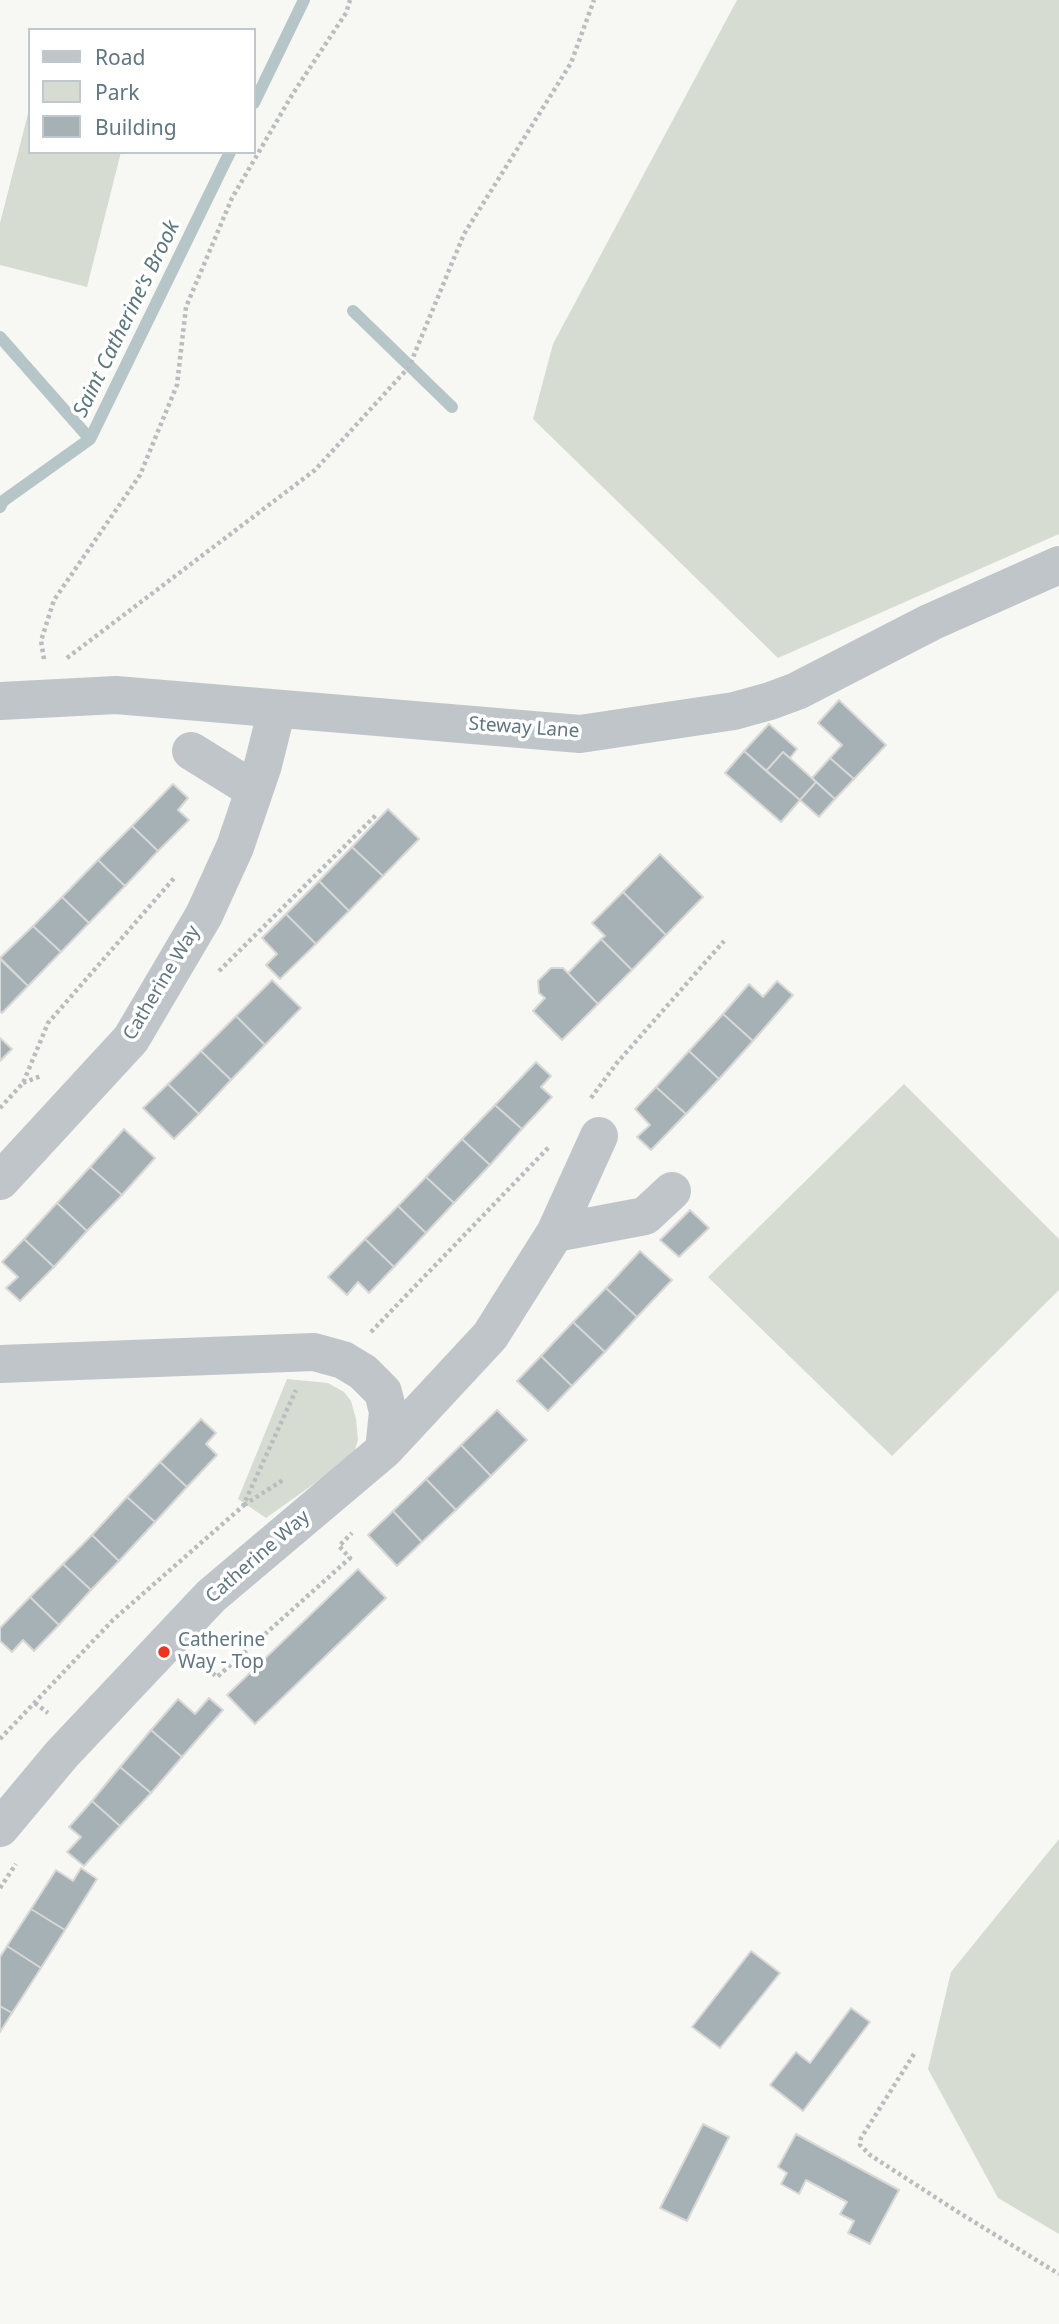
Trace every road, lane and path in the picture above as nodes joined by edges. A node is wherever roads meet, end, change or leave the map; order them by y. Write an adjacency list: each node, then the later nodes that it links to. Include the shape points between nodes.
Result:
1 (350, 0): 4 (path, via 232,198 186,307 177,385 141,475 54,600)
2 (594, 0): 4 (path, via 571,63 464,234 409,367 315,470)
3 (1059, 565): 5 (street, Steway Lane, via 931,622 797,691 734,711 580,734)
4 (24, 689): 5 (street, Steway Lane)
5 (277, 709): 7 (street, Catherine Way)
6 (191, 751): 7 (street)
7 (254, 790): 15 (street, Catherine Way, via 235,847 204,915 131,1039)
8 (377, 814): 11 (path)
9 (184, 867): 12 (path, via 48,1023 23,1083)
10 (724, 941): 13 (path, via 624,1054)
11 (218, 971)
12 (0, 1108)
13 (594, 1119): 17 (street, Catherine Way)
14 (554, 1141): 18 (path)
15 (0, 1181)
16 (673, 1191): 17 (street, via 645,1216)
17 (555, 1233): 20 (street, Catherine Way, via 490,1336)
18 (329, 1356): 19 (street); 20 (street, via 363,1372 383,1392 388,1412); 23 (path, via 243,1506 113,1620)
19 (0, 1364)
20 (384, 1450): 24 (street, Catherine Way, via 211,1596 62,1754)
21 (358, 1527): 22 (path, via 339,1546 350,1558 217,1677 203,1663)
22 (194, 1673)
23 (0, 1740)
24 (9, 1844): 25 (path)
25 (0, 1888)
26 (914, 2054): 27 (path, via 860,2145)
27 (1059, 2274)

